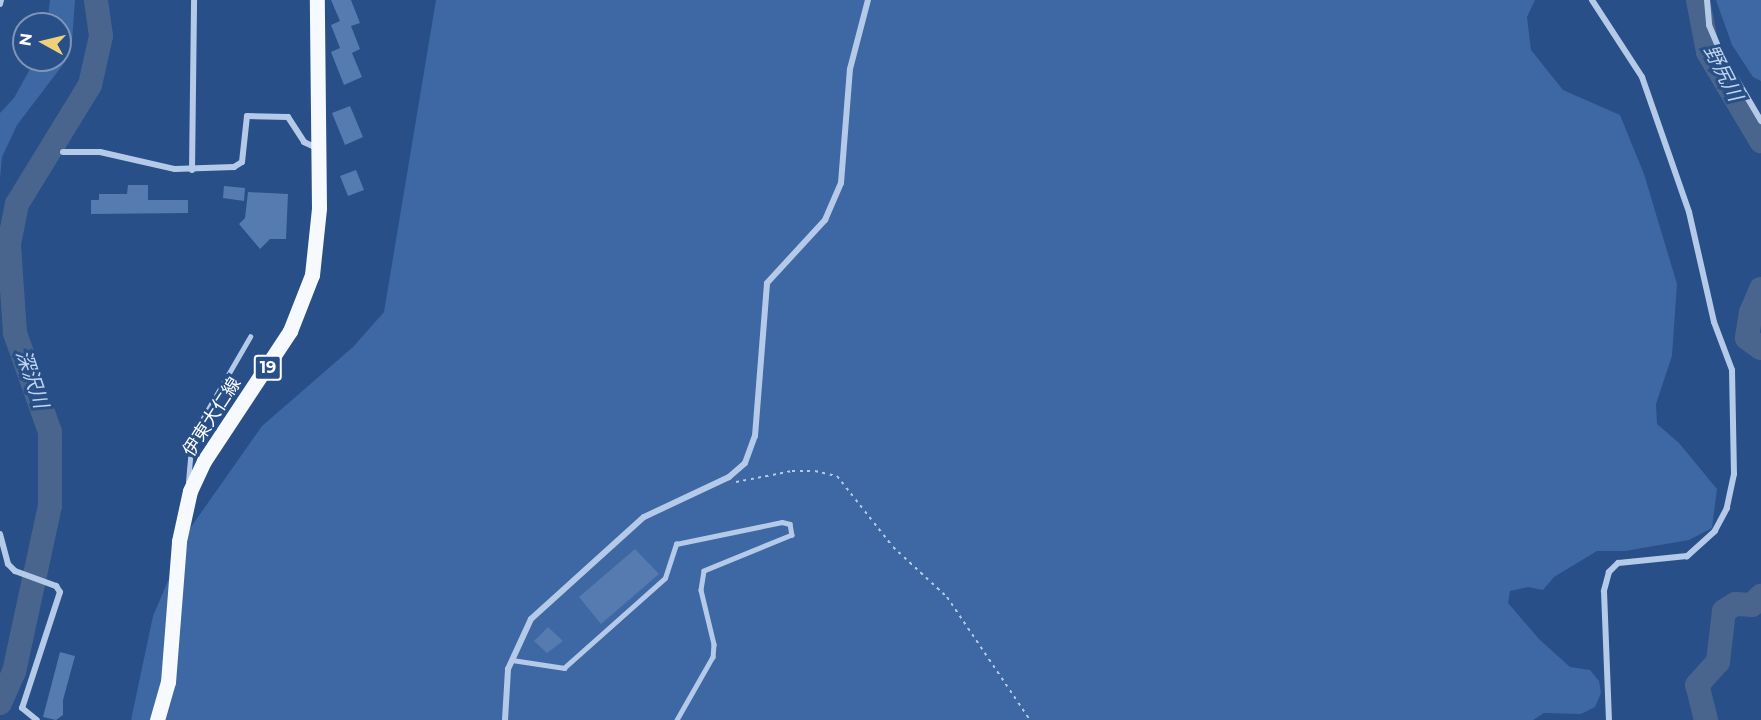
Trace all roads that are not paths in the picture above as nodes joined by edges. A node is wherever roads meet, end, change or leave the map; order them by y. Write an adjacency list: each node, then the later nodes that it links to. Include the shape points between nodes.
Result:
1 (194, 0): 9 (street)
2 (317, 0): 7 (main road, 伊東大仁線 / 19)
3 (868, 0): 13 (street, via 850,69 841,183 825,220 766,283 755,436 745,463 729,477 644,517 620,537 531,620)
4 (1593, 0): 18 (street, via 1642,77 1689,212 1714,322 1732,370 1734,474 1727,508 1715,531 1687,556 1618,563 1609,572 1604,591)
5 (1707, 0): 6 (street, via 1709,25 1721,53)
6 (1761, 121)
7 (319, 149): 9 (street, via 304,142 288,117 247,116 239,165); 11 (main road, 伊東大仁線 / 19, via 316,254 305,298 263,376 204,462)
8 (63, 152): 9 (street, via 100,152)
9 (192, 170)
10 (250, 337): 11 (lane, via 191,444)
11 (188, 500): 15 (main road, 伊東大仁線 / 19, via 179,541 168,682)
12 (0, 534): 14 (street, via 5,558 15,571 56,586 58,600 22,708)
13 (512, 660): 16 (street); 17 (lane, via 564,668 665,578 676,544 782,522 790,524 792,535 704,571 701,590 714,644 713,657)
14 (37, 720)
15 (157, 720)
16 (505, 720)
17 (677, 720)
18 (1609, 720)

